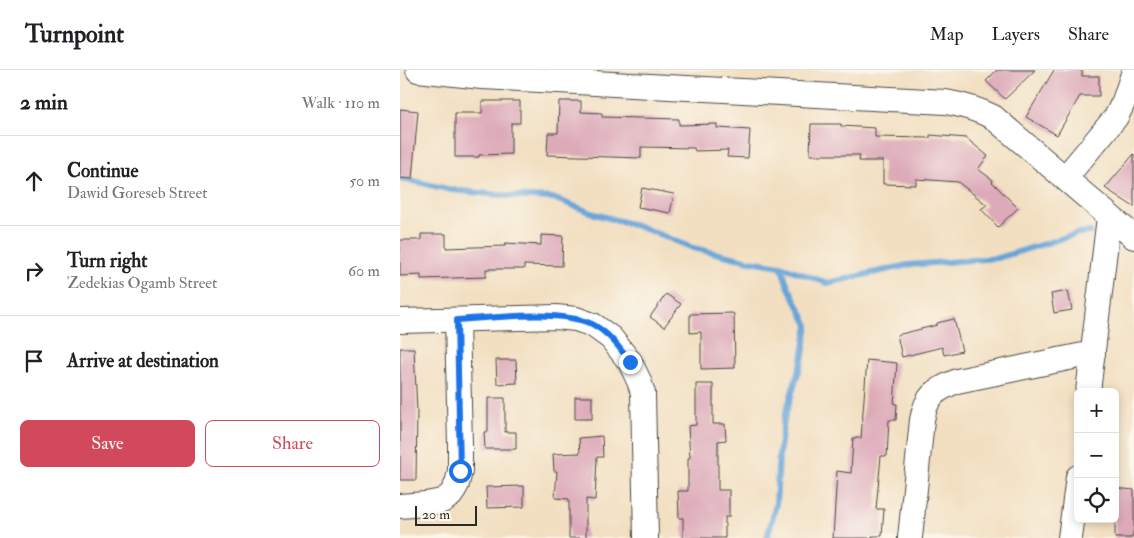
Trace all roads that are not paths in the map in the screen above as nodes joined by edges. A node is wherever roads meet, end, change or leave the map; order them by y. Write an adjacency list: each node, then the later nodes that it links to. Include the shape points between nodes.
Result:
1 (418, 70): 3 (street, via 482,77)
2 (1134, 71): 4 (street, via 1116,117)
3 (574, 76): 4 (street, via 962,105 993,117)
4 (1066, 177): 5 (street)
5 (1109, 217): 6 (street); 9 (street)
6 (1134, 237)
7 (457, 320): 8 (street); 12 (street, via 460,471 457,484 451,495 442,501); 13 (street, via 576,319 593,325 621,349 643,393)
8 (400, 322)
9 (1093, 353): 10 (street); 14 (street, via 957,381 931,395 922,420)
10 (1089, 388)
11 (1078, 478): 15 (street)
12 (400, 506)
13 (646, 538)
14 (910, 538)
15 (1070, 538)

